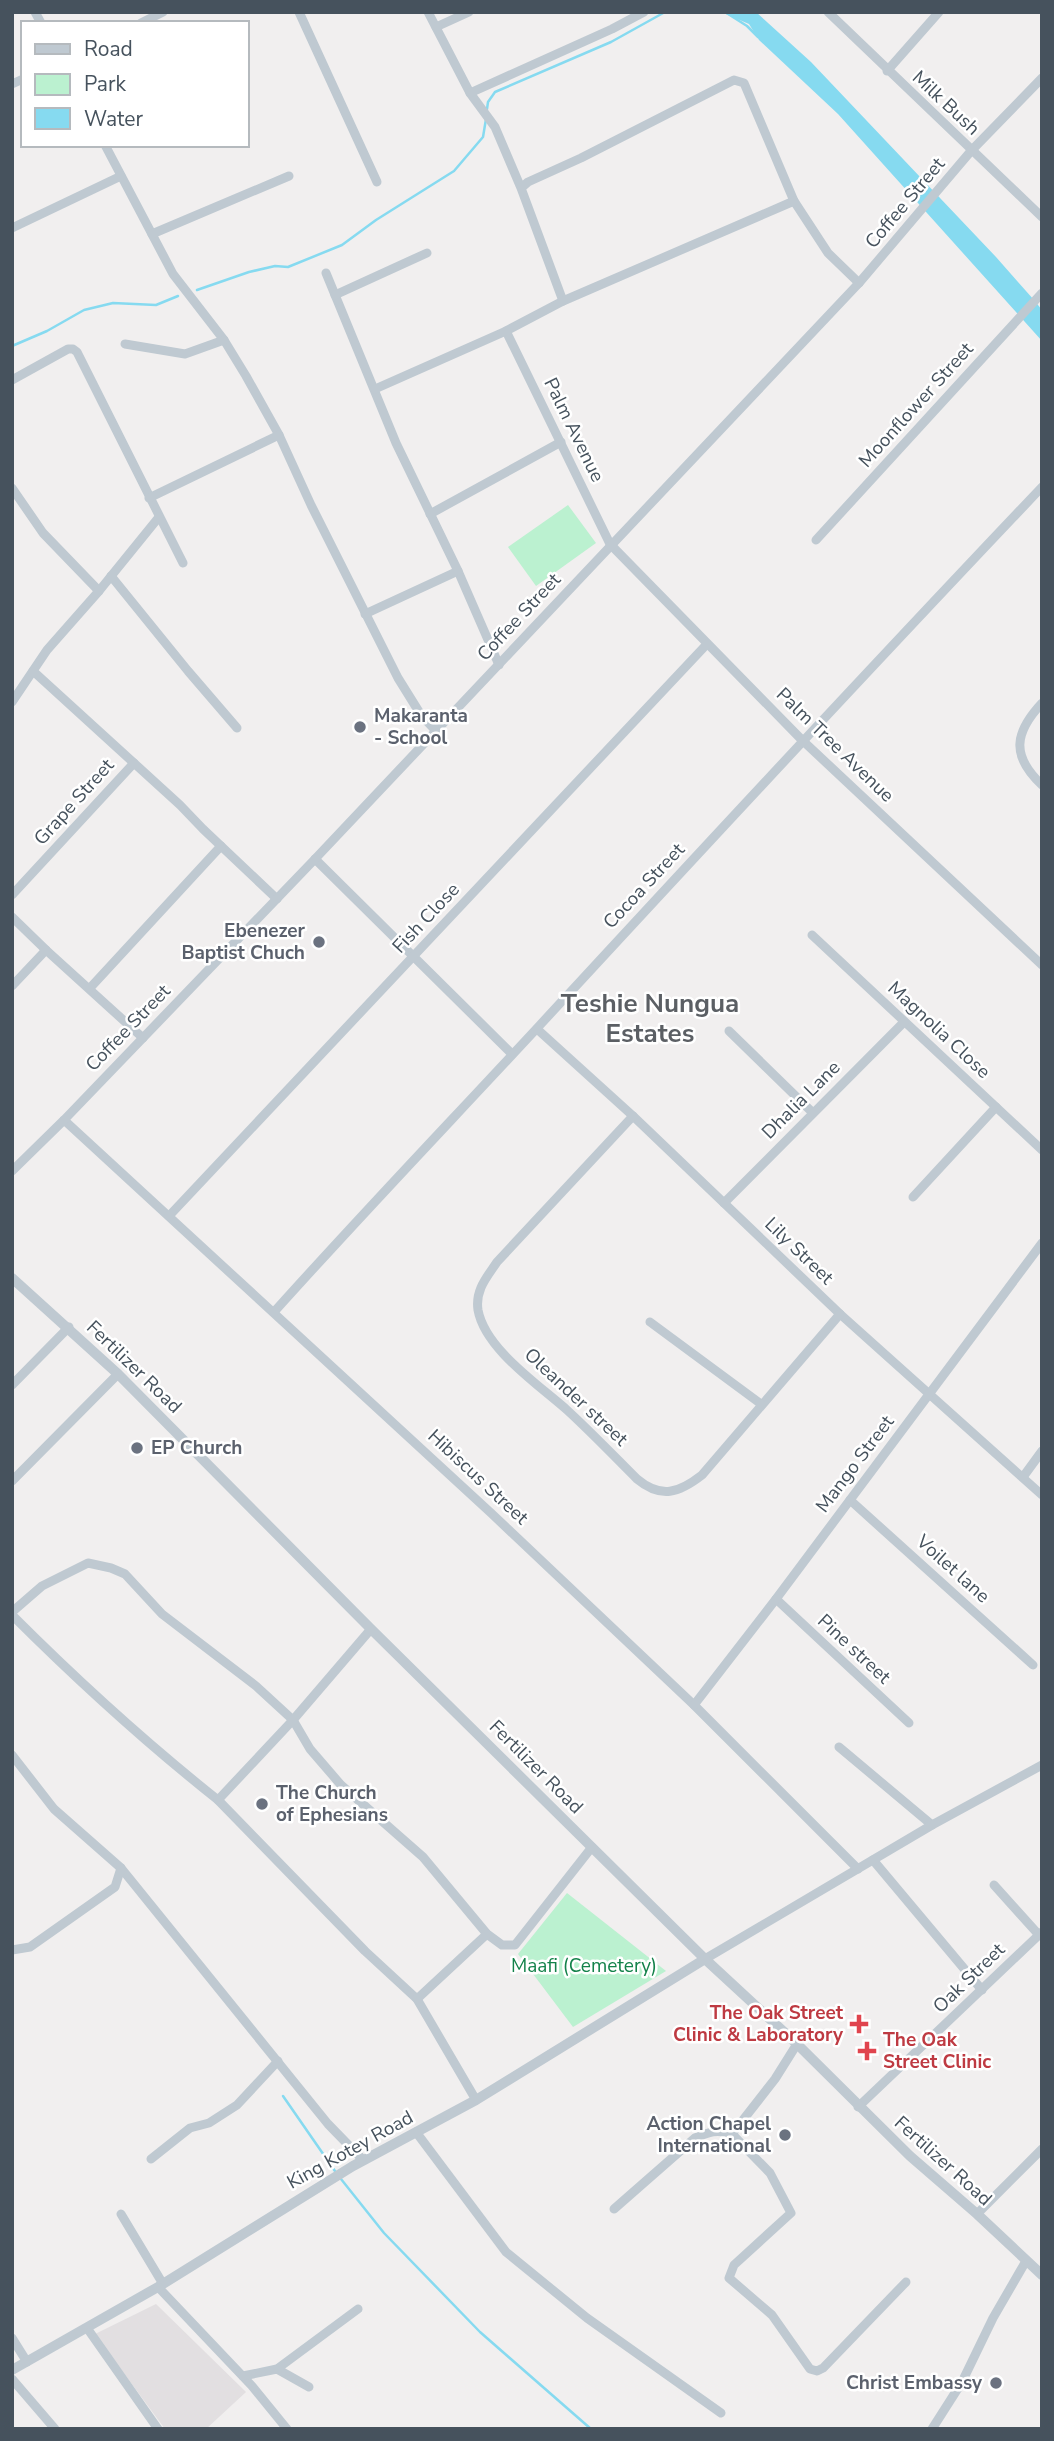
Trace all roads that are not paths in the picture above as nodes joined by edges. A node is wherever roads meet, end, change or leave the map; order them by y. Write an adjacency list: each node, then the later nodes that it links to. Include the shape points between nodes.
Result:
1 (163, 12): 8 (street)
2 (299, 12): 17 (street)
3 (428, 12): 9 (street)
4 (469, 12): 9 (street)
5 (644, 12): 12 (street)
6 (828, 12): 10 (street, Milk Bush)
7 (939, 12): 10 (street)
8 (145, 21)
9 (436, 27): 12 (street)
10 (887, 71): 14 (street, Milk Bush)
11 (1042, 78): 14 (street, Coffee Street)
12 (470, 93): 18 (street, via 495,127)
13 (106, 147): 15 (street)
14 (971, 151): 20 (street, Milk Bush); 25 (street, Coffee Street)
15 (121, 176): 21 (street); 22 (street)
16 (289, 177): 22 (street)
17 (377, 182)
18 (521, 188): 19 (street, via 740,80); 28 (street)
19 (794, 201): 25 (street, via 816,238); 28 (street)
20 (1042, 217)
21 (12, 228)
22 (152, 234): 30 (street, via 173,274)
23 (427, 253): 27 (street)
24 (326, 273): 27 (street)
25 (859, 283): 42 (street, Coffee Street)
26 (1042, 293): 41 (street, Moonflower Street)
27 (335, 295): 33 (street)
28 (563, 301): 29 (street)
29 (506, 331): 33 (street); 35 (street, Palm Avenue)
30 (224, 340): 31 (street, via 185,354); 34 (street)
31 (125, 344)
32 (12, 380): 38 (street, via 73,349)
33 (375, 389): 39 (street)
34 (279, 435): 38 (street); 47 (street)
35 (561, 442): 39 (street); 42 (street, Palm Avenue)
36 (1042, 487): 55 (street, Cocoa Street)
37 (12, 488): 46 (street, via 43,533)
38 (149, 498): 40 (street)
39 (430, 513): 44 (street)
40 (159, 517): 43 (street); 45 (street)
41 (816, 540)
42 (611, 544): 48 (street, Palm Tree Avenue); 49 (street, Coffee Street)
43 (183, 563)
44 (458, 571): 47 (street); 49 (street)
45 (111, 576): 46 (street); 53 (street)
46 (99, 591): 50 (street)
47 (365, 614): 54 (street, via 411,701)
48 (707, 643): 55 (street, Palm Tree Avenue); 65 (street, Fish Close)
49 (499, 665): 54 (street, Coffee Street)
50 (33, 671): 51 (street); 56 (street)
51 (12, 702)
52 (1042, 703): 57 (street, via 1019,737 1020,755)
53 (237, 728)
54 (436, 731): 59 (street, Coffee Street)
55 (802, 740): 66 (street, Palm Tree Avenue); 70 (street, Cocoa Street)
56 (134, 763): 58 (street); 60 (street, Grape Street)
57 (1042, 785)
58 (221, 846): 61 (street); 68 (street)
59 (315, 859): 61 (street, Coffee Street); 65 (street)
60 (12, 895)
61 (277, 899): 72 (street, Coffee Street)
62 (12, 917): 64 (street)
63 (812, 935): 69 (street, Magnolia Close)
64 (46, 950): 67 (street); 68 (street)
65 (415, 956): 73 (street); 82 (street, Fish Close)
66 (1042, 965)
67 (12, 986)
68 (90, 988): 72 (street)
69 (905, 1022): 74 (street, Magnolia Close); 75 (street, Dhalia Lane)
70 (537, 1028): 73 (street, Cocoa Street); 76 (street, Lily Street)
71 (729, 1031): 75 (street)
72 (144, 1038): 77 (street, Coffee Street)
73 (512, 1054): 85 (street, Cocoa Street)
74 (996, 1107): 78 (street, Magnolia Close); 80 (street)
75 (812, 1112): 81 (street, Dhalia Lane)
76 (633, 1116): 81 (street, Lily Street); 92 (street, Oleander street, via 479,1287 478,1309 486,1333 648,1488 667,1492 687,1487)
77 (64, 1120): 79 (street, Coffee Street); 82 (street, Hibiscus Street)
78 (1042, 1150)
79 (12, 1171)
80 (913, 1197)
81 (724, 1203): 86 (street, Lily Street)
82 (169, 1216): 85 (street, Hibiscus Street)
83 (1042, 1243): 91 (street, Mango Street)
84 (12, 1278): 88 (street, Fertilizer Road)
85 (274, 1312): 102 (street, Hibiscus Street)
86 (840, 1314): 91 (street, Lily Street); 92 (street, Oleander street)
87 (650, 1322): 92 (street)
88 (69, 1327): 89 (street, Fertilizer Road); 90 (street)
89 (118, 1374): 95 (street); 100 (street, Fertilizer Road)
90 (12, 1385)
91 (929, 1395): 94 (street, Lily Street); 97 (street, Mango Street)
92 (761, 1404)
93 (1042, 1451): 94 (street)
94 (1023, 1477): 96 (street, Lily Street)
95 (12, 1481)
96 (1042, 1494)
97 (850, 1500): 98 (street, Mango Street); 101 (street, Voilet lane)
98 (776, 1600): 102 (street, Mango Street); 104 (street, Pine street)
99 (12, 1613): 103 (street, via 42,1586 88,1563 111,1568 125,1574 162,1614); 108 (street, via 103,1704)
100 (371, 1629): 103 (street); 110 (street, Fertilizer Road)
101 (1033, 1665)
102 (694, 1705): 113 (street, Hibiscus Street)
103 (293, 1720): 108 (street); 116 (street, via 341,1786 423,1857)
104 (909, 1723)
105 (839, 1747): 109 (street)
106 (12, 1755): 112 (street, via 54,1809)
107 (1042, 1765): 109 (street)
108 (218, 1800): 120 (street)
109 (932, 1825): 111 (street)
110 (592, 1847): 116 (street, via 515,1945 502,1945); 118 (street, Fertilizer Road)
111 (873, 1860): 113 (street); 119 (street)
112 (121, 1868): 117 (street, via 106,1894 30,1947); 122 (street)
113 (858, 1869): 118 (street)
114 (994, 1885): 115 (street)
115 (1040, 1933): 119 (street, Oak Street)
116 (486, 1934): 120 (street)
117 (12, 1950)
118 (705, 1959): 121 (street, Fertilizer Road); 123 (street, King Kotey Road)
119 (982, 1990): 124 (street, Oak Street)
120 (417, 1999): 123 (street)
121 (797, 2044): 124 (street, Fertilizer Road); 126 (street)
122 (278, 2061): 128 (street, via 237,2105 209,2123 190,2128); 129 (street)
123 (476, 2100): 125 (street, King Kotey Road)
124 (858, 2106): 132 (street, Fertilizer Road)
125 (416, 2132): 129 (street, King Kotey Road); 146 (street, via 506,2252 587,2318)
126 (732, 2134): 130 (street, via 720,2130 695,2138); 135 (street, via 770,2173 791,2213 734,2265 729,2278 772,2315 810,2369 823,2368)
127 (1042, 2148): 132 (street)
128 (151, 2159)
129 (358, 2163): 136 (street, King Kotey Road)
130 (614, 2208)
131 (121, 2214): 136 (street)
132 (977, 2214): 133 (street, Fertilizer Road)
133 (1026, 2261): 134 (street, Fertilizer Road); 150 (street)
134 (1042, 2275)
135 (906, 2282)
136 (160, 2285): 138 (street, King Kotey Road); 143 (street)
137 (358, 2309): 141 (street)
138 (87, 2328): 140 (street, King Kotey Road); 148 (street)
139 (12, 2338): 140 (street)
140 (27, 2362): 142 (street, King Kotey Road)
141 (277, 2369): 143 (street); 145 (street)
142 (12, 2370)
143 (243, 2376): 149 (street)
144 (12, 2379): 147 (street)
145 (309, 2387)
146 (721, 2413)
147 (55, 2429)
148 (158, 2429)
149 (288, 2429)
150 (932, 2429)

